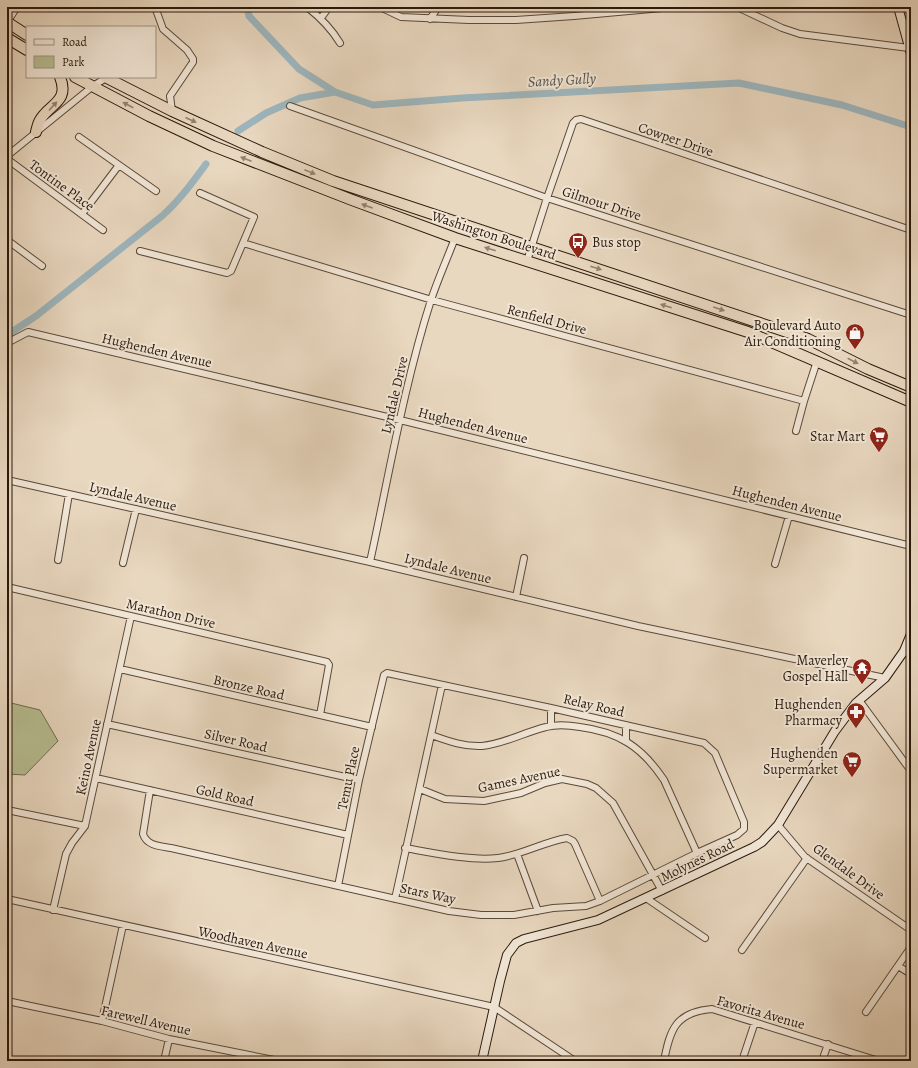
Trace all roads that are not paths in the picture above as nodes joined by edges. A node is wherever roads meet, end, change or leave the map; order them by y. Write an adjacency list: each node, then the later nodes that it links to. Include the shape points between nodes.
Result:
1 (17, 7): 12 (street)
2 (155, 7): 24 (street, via 163,30 187,50 193,59 170,96)
3 (307, 7): 10 (street)
4 (329, 7): 10 (street)
5 (380, 7): 11 (street, via 401,17)
6 (438, 7): 11 (street)
7 (673, 7): 11 (street, via 516,20)
8 (737, 7): 17 (street, via 800,34)
9 (898, 7): 17 (main road)
10 (321, 18): 15 (street)
11 (430, 19)
12 (7, 22): 13 (highway)
13 (26, 34)
14 (7, 38): 16 (highway)
15 (340, 43)
16 (26, 49)
17 (910, 51)
18 (60, 78): 25 (highway, one-way to 18, via 40,120 62,94)
19 (77, 78): 22 (highway, Washington Boulevard)
20 (104, 78): 22 (street)
21 (107, 78): 24 (highway, Washington Boulevard)
22 (93, 86): 25 (street); 36 (highway, Washington Boulevard, one-way to 22, via 213,146)
23 (290, 106): 32 (street, Gilmour Drive)
24 (172, 111): 39 (highway, Washington Boulevard, one-way to 39, via 333,181)
25 (36, 132): 27 (street)
26 (80, 137): 29 (street)
27 (7, 156)
28 (7, 159): 33 (street, Tontine Place)
29 (119, 165): 30 (street); 33 (street)
30 (156, 190)
31 (200, 193): 38 (street, via 253,216)
32 (546, 198): 35 (street, Cowper Drive, via 574,123 581,119); 39 (street, Cowper Drive); 44 (street, Gilmour Drive)
33 (82, 214): 34 (street, Tontine Place)
34 (103, 230)
35 (911, 230)
36 (455, 238): 41 (highway, Washington Boulevard, one-way to 36); 43 (street, Lyndale Drive)
37 (7, 240): 42 (street)
38 (244, 243): 40 (street, via 231,271 227,273); 43 (street, Renfield Drive)
39 (532, 248): 41 (street, Cowper Drive); 47 (highway, Washington Boulevard, one-way to 47, via 808,339)
40 (140, 251)
41 (527, 261): 46 (highway, Washington Boulevard, one-way to 41, via 748,332)
42 (42, 266)
43 (432, 300): 48 (street, Renfield Drive); 50 (street, Lyndale Drive)
44 (911, 315)
45 (7, 343): 50 (street, Hughenden Avenue, via 28,332)
46 (817, 361): 48 (street); 49 (highway, Washington Boulevard)
47 (911, 387)
48 (804, 401): 51 (street)
49 (909, 402)
50 (400, 420): 55 (street, Hughenden Avenue); 60 (street, Lyndale Drive)
51 (796, 431)
52 (7, 480): 53 (street, Lyndale Avenue)
53 (69, 494): 54 (street, Lyndale Avenue); 58 (street)
54 (136, 509): 59 (street); 60 (street, Lyndale Avenue)
55 (789, 516): 56 (street, Hughenden Avenue); 61 (street)
56 (911, 546)
57 (524, 558): 63 (street)
58 (58, 560)
59 (124, 562)
60 (370, 562): 63 (street, Lyndale Avenue)
61 (775, 564)
62 (7, 587): 64 (street, Marathon Drive)
63 (516, 597): 68 (street, Lyndale Avenue, via 638,626)
64 (131, 616): 66 (street, Keino Avenue); 72 (street, Marathon Drive, via 329,664)
65 (911, 634): 68 (main road, Molynes Road, via 904,651)
66 (120, 669): 72 (street, Bronze Road); 73 (street, Keino Avenue)
67 (384, 675): 69 (street, Relay Road, via 387,673); 76 (street, Temu Place)
68 (885, 678): 70 (main road, Molynes Road)
69 (442, 685): 71 (street, Relay Road); 77 (street)
70 (859, 700): 79 (street); 85 (main road, Molynes Road, via 835,731)
71 (551, 708): 74 (street, Relay Road); 75 (street)
72 (320, 715): 76 (street, Bronze Road)
73 (108, 724): 80 (street, Keino Avenue); 81 (street, Silver Road)
74 (626, 725): 78 (street); 87 (street, Relay Road, via 708,745 715,753 744,822)
75 (551, 726): 77 (street, via 482,746 453,743); 78 (street, via 590,728)
76 (372, 727): 81 (street, Temu Place)
77 (432, 735): 82 (street)
78 (626, 740): 90 (street, via 648,759 664,780)
79 (911, 771)
80 (96, 778): 83 (street, Gold Road); 86 (street, Keino Avenue)
81 (360, 780): 88 (street, Temu Place)
82 (420, 789): 89 (street); 93 (street, Games Avenue, via 445,799 484,801 521,793 562,779 587,784 596,788 613,803)
83 (150, 790): 88 (street, Gold Road); 94 (street, Stars Way, via 143,834 146,840 153,844)
84 (7, 810): 86 (street)
85 (778, 825): 92 (street, Glendale Drive); 95 (main road, Molynes Road, via 754,847)
86 (85, 826): 100 (street, via 66,854)
87 (744, 829): 90 (street, Stars Way, via 737,835)
88 (348, 835): 94 (street, Temu Place)
89 (406, 848): 91 (street, via 478,858 498,858); 98 (street)
90 (697, 853): 93 (street, Stars Way)
91 (517, 854): 99 (street, via 562,838 570,839 575,844); 101 (street)
92 (807, 858): 103 (street, Glendale Drive); 106 (street)
93 (654, 875): 95 (street, Games Avenue); 99 (street, Stars Way)
94 (338, 886): 98 (street, Stars Way)
95 (662, 891): 96 (main road, Molynes Road)
96 (646, 898): 104 (street); 110 (main road, Molynes Road, via 598,920 516,943 507,955)
97 (7, 899): 100 (street, Woodhaven Avenue)
98 (395, 899): 101 (street, Stars Way, via 468,914 514,915)
99 (600, 901): 101 (street, Stars Way, via 586,906)
100 (53, 910): 102 (street, Woodhaven Avenue)
101 (538, 911)
102 (123, 925): 110 (street, Woodhaven Avenue); 112 (street)
103 (911, 930)
104 (705, 938)
105 (911, 947): 107 (street)
106 (742, 950)
107 (898, 966): 108 (street); 111 (street)
108 (911, 974)
109 (7, 1001): 112 (street, Farewell Avenue)
110 (494, 1007): 118 (main road, Molynes Road); 119 (street)
111 (866, 1012)
112 (102, 1022): 114 (street, Farewell Avenue)
113 (755, 1022): 115 (street, Favorita Avenue); 120 (street, Favorita Avenue, via 712,1009 688,1014 674,1028); 121 (street)
114 (169, 1039): 116 (street); 117 (street, Farewell Avenue)
115 (828, 1044): 122 (street); 123 (street, Favorita Avenue)
116 (164, 1061)
117 (279, 1061)
118 (482, 1061)
119 (575, 1061)
120 (664, 1061)
121 (742, 1061)
122 (822, 1061)
123 (879, 1061)

